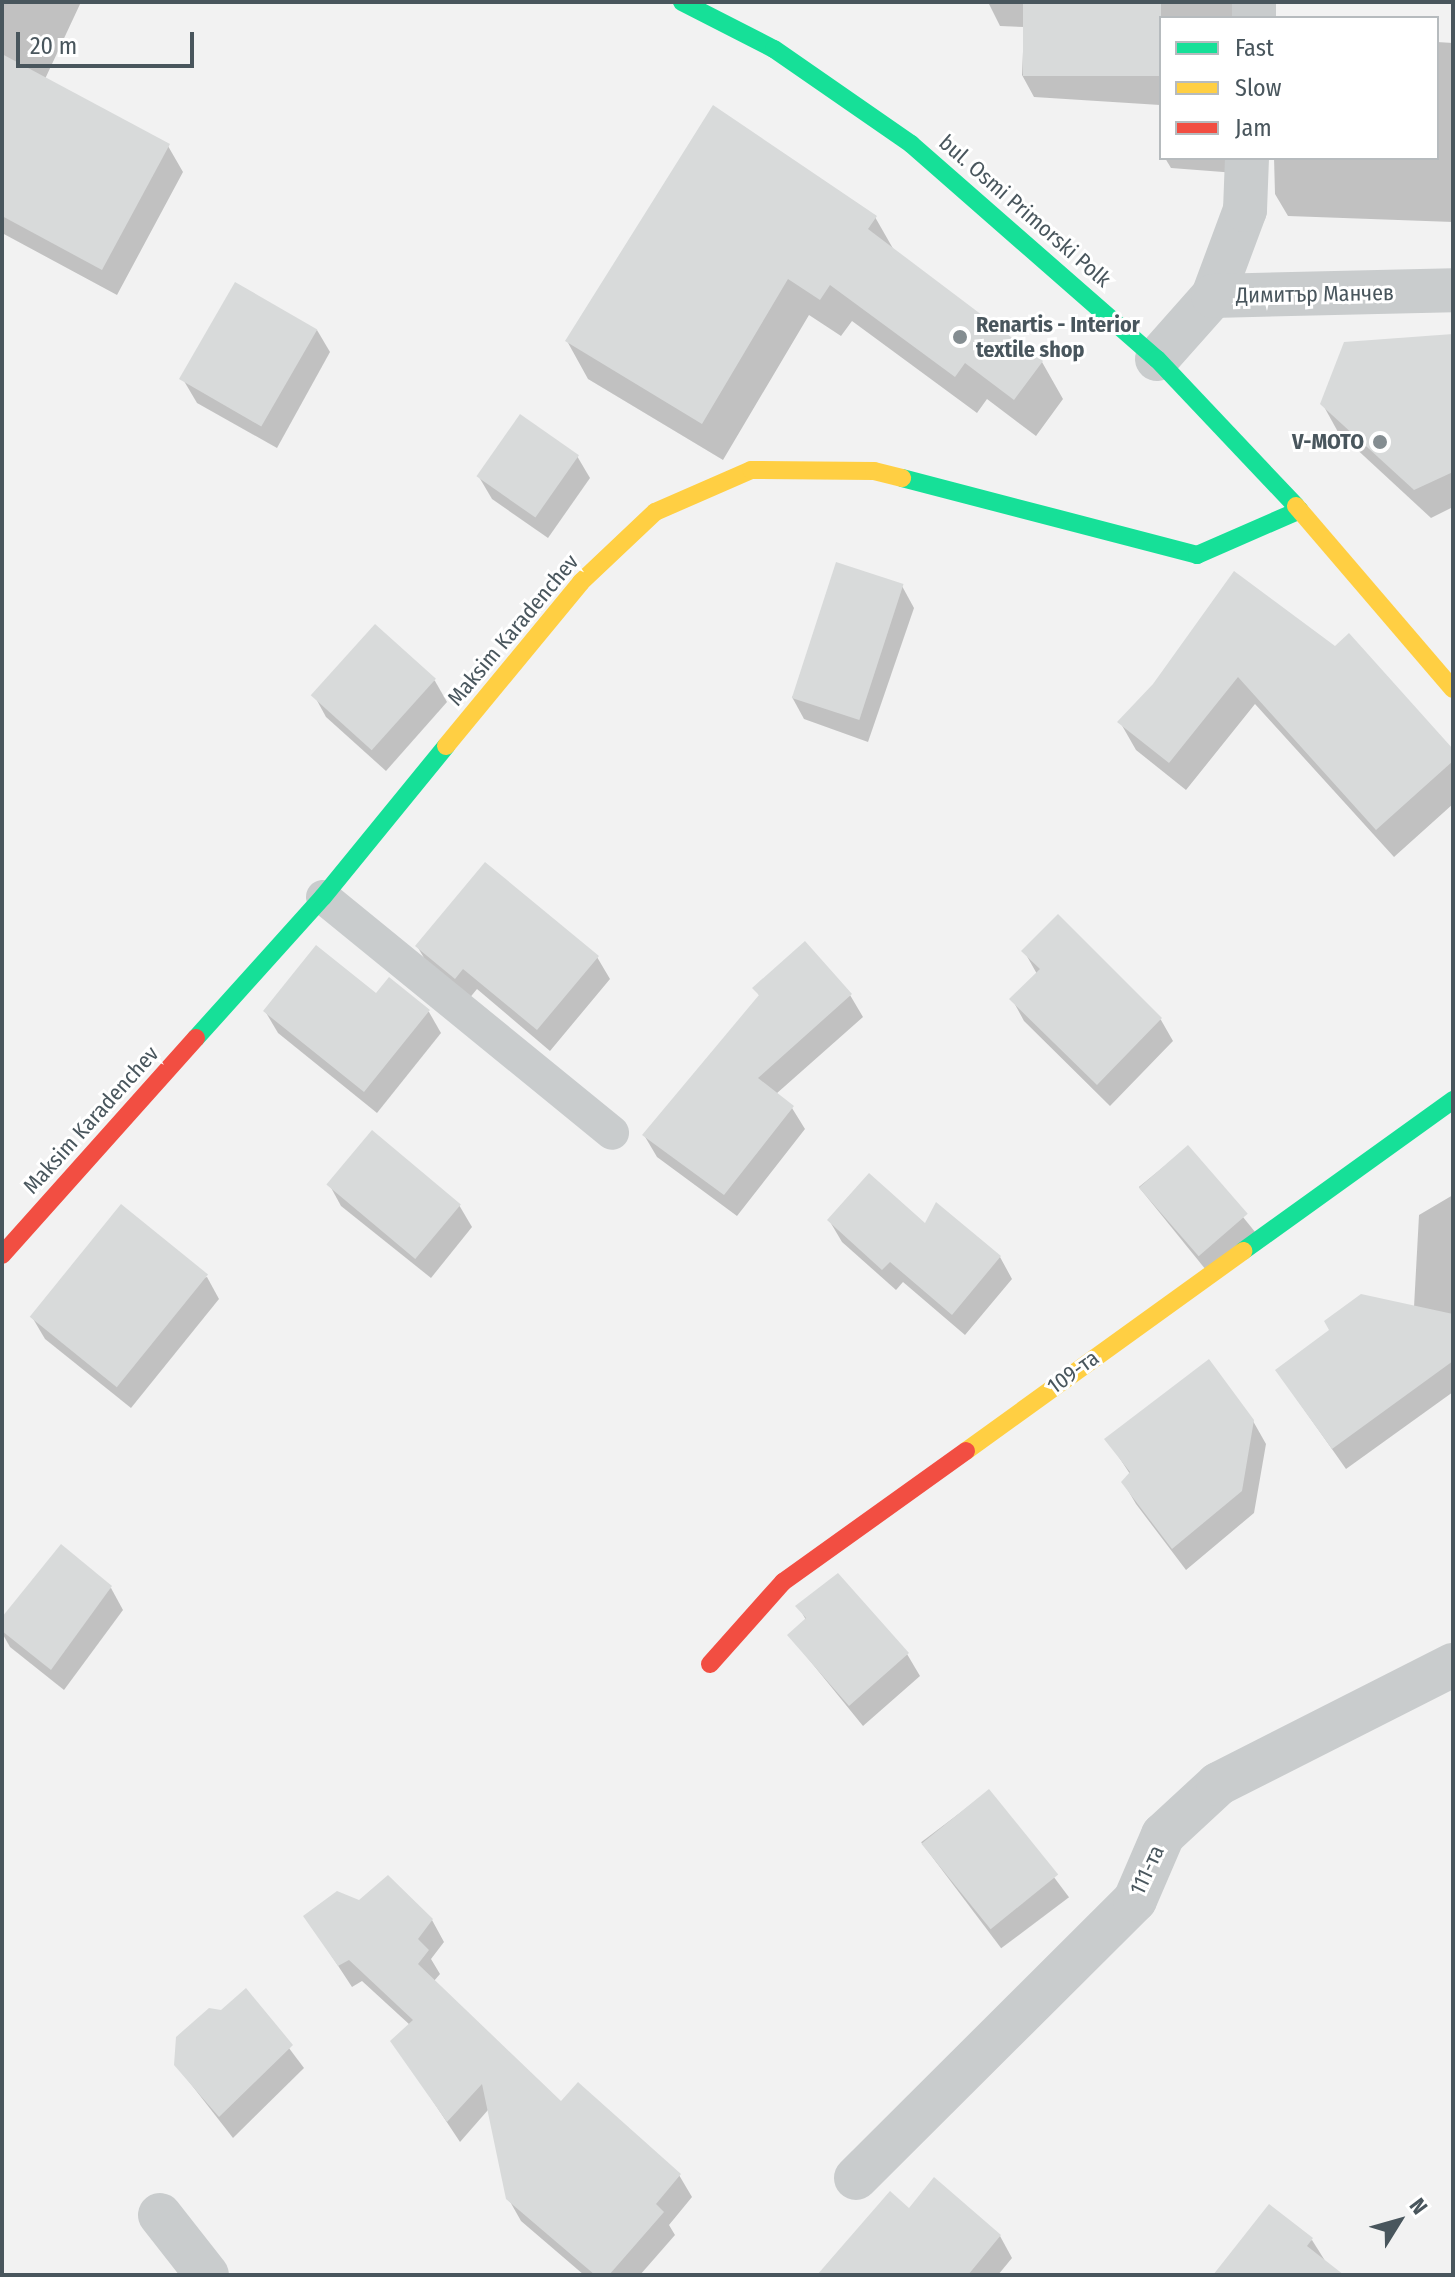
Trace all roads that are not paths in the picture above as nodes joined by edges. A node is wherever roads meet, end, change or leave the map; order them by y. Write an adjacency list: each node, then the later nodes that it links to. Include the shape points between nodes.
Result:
1 (682, 2): 5 (street, bul. Osmi Primorski Polk, via 774,49 911,144)
2 (1247, 160): 4 (street, via 1245,210)
3 (1453, 290): 4 (street, Димитър Манчев)
4 (1213, 296): 5 (street, Димитър Манчев)
5 (1157, 359): 6 (street, bul. Osmi Primorski Polk)
6 (1300, 510): 7 (street, bul. Osmi Primorski Polk); 8 (street, Maksim Karadenchev, via 1197,555 874,471 751,470 655,512 581,582)
7 (1453, 689)
8 (323, 897): 10 (lane); 11 (street, Maksim Karadenchev)
9 (1453, 1100): 12 (street, 109-та, via 783,1582)
10 (612, 1133)
11 (2, 1255)
12 (710, 1664)
13 (1453, 1665): 14 (street, 111-та, via 1218,1784 1163,1835 1135,1900)
14 (856, 2178)
15 (160, 2215): 16 (street)
16 (207, 2275)

